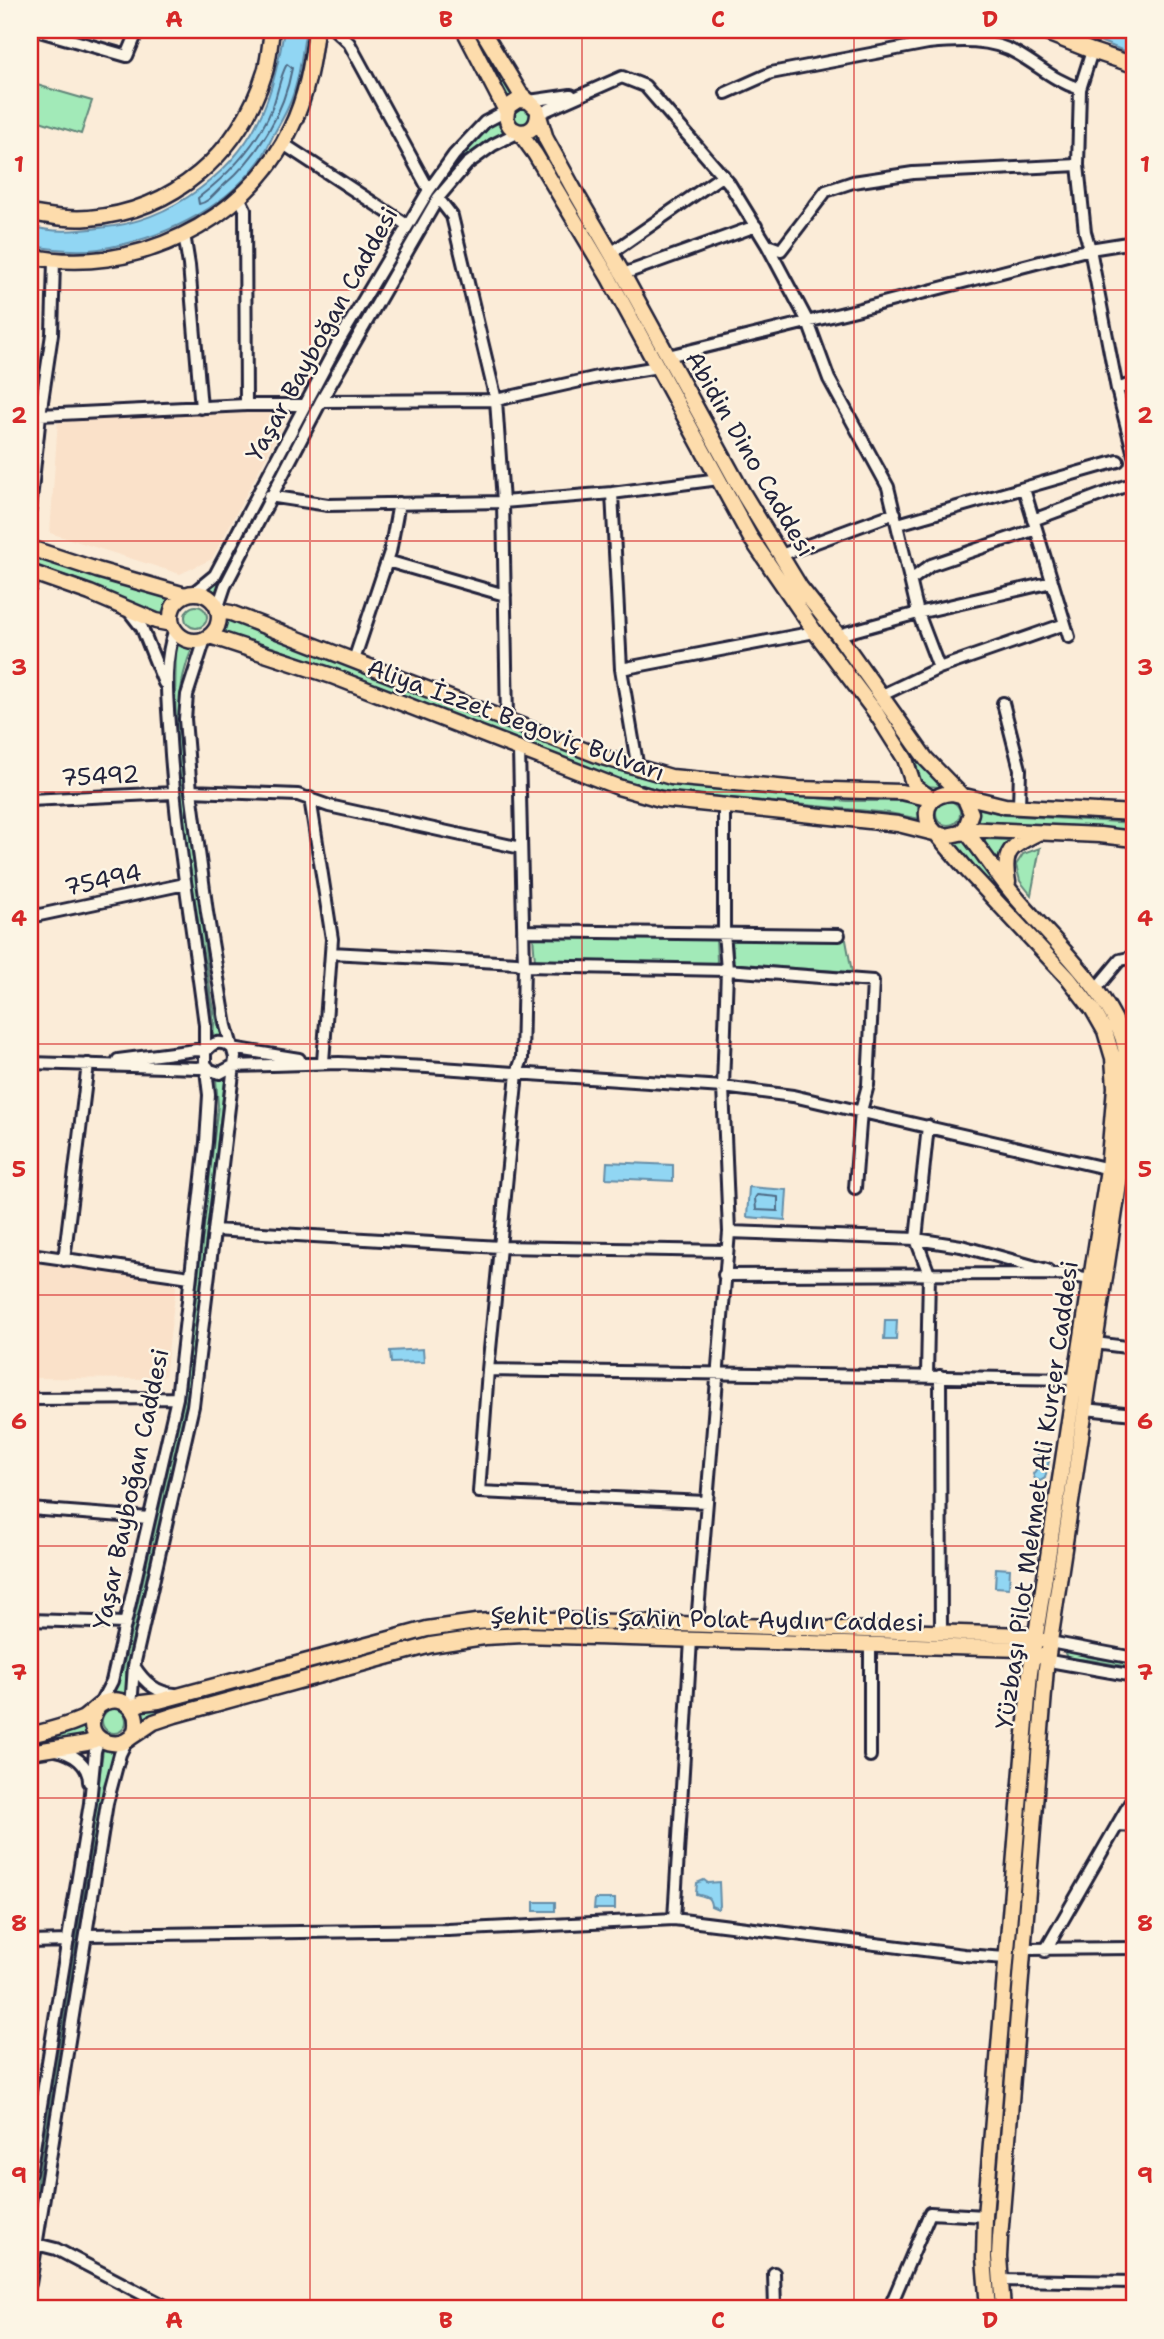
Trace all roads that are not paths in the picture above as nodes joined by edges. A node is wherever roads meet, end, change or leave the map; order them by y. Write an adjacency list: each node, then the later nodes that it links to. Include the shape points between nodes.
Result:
1 (36, 30): 2 (street, via 127,56)
2 (138, 30)
3 (272, 30): 24 (main road, via 265,71 246,119 199,175 151,203 124,212 88,218)
4 (316, 30): 18 (main road, via 303,98)
5 (335, 30): 21 (street, via 349,43)
6 (464, 30): 15 (main road)
7 (482, 30): 14 (main road)
8 (1039, 30): 9 (main road)
9 (1092, 51): 10 (main road); 11 (street)
10 (1134, 65)
11 (1080, 89): 12 (street, via 1003,47 953,40 771,73); 19 (street)
12 (726, 93)
13 (584, 94): 14 (street); 16 (street); 20 (street, via 622,78 645,86)
14 (529, 101): 15 (main road, via 513,103); 16 (main road)
15 (506, 111): 17 (main road, via 507,122); 21 (street, Yaşar Bayboğan Caddesi, via 485,122)
16 (538, 114): 17 (main road, via 533,128); 31 (main road, Abidin Dino Caddesi, via 546,139)
17 (519, 132): 23 (street, Yaşar Bayboğan Caddesi, via 467,164); 36 (main road, Abidin Dino Caddesi)
18 (282, 143): 22 (main road); 25 (street)
19 (1078, 164): 29 (street, via 853,181 827,191 781,250); 30 (street)
20 (723, 175): 26 (street); 31 (street)
21 (429, 190): 25 (street, Yaşar Bayboğan Caddesi)
22 (239, 197): 27 (main road); 41 (street, via 245,209)
23 (438, 198): 39 (street, via 452,216); 40 (street, Yaşar Bayboğan Caddesi)
24 (30, 213)
25 (407, 225): 42 (street, Yaşar Bayboğan Caddesi)
26 (756, 226): 29 (street); 34 (street)
27 (184, 234): 33 (main road, via 144,251 99,260); 43 (street)
28 (1134, 242): 30 (street)
29 (767, 245): 35 (street)
30 (1090, 249): 35 (street); 38 (street)
31 (611, 253): 34 (main road, Abidin Dino Caddesi)
32 (30, 256): 33 (main road)
33 (54, 261): 44 (street, via 52,334)
34 (623, 274): 36 (main road, Abidin Dino Caddesi)
35 (808, 322): 36 (street); 55 (street, via 829,379 888,487)
36 (663, 361): 39 (street); 47 (main road, Abidin Dino Caddesi); 58 (main road, Abidin Dino Caddesi)
37 (1134, 383): 38 (street)
38 (1117, 388): 45 (street)
39 (496, 400): 40 (street); 52 (street)
40 (321, 401): 51 (street, Yaşar Bayboğan Caddesi)
41 (246, 405): 42 (street); 43 (street)
42 (304, 405): 63 (street, Yaşar Bayboğan Caddesi, via 215,575)
43 (201, 408): 44 (street)
44 (35, 414): 54 (street)
45 (1134, 456)
46 (1118, 461): 49 (street)
47 (719, 479): 50 (street); 70 (main road, Abidin Dino Caddesi, via 750,537)
48 (1125, 486): 56 (street)
49 (1024, 489): 55 (street); 56 (street)
50 (612, 493): 52 (street); 76 (street)
51 (270, 496): 53 (street, via 328,505); 66 (street, Yaşar Bayboğan Caddesi)
52 (503, 502): 53 (street); 64 (street)
53 (399, 503): 59 (street)
54 (30, 509)
55 (897, 518): 58 (street); 61 (street)
56 (1034, 525): 61 (street, via 931,565); 62 (street)
57 (30, 548): 63 (main road)
58 (781, 555): 71 (main road, Abidin Dino Caddesi)
59 (387, 561): 64 (street); 74 (street)
60 (30, 577): 65 (main road)
61 (911, 580): 67 (street)
62 (1052, 582): 67 (street); 68 (street)
63 (189, 594): 66 (main road, via 205,594); 69 (main road, via 174,605)
64 (505, 595): 80 (street)
65 (126, 608): 69 (main road); 77 (street, via 142,628)
66 (218, 609): 73 (main road, via 216,628); 74 (main road, Aliya İzzet Begoviç Bulvarı)
67 (918, 613): 71 (street); 75 (street)
68 (1065, 624): 72 (street); 75 (street)
69 (173, 626): 73 (main road, via 183,638); 77 (street)
70 (815, 632): 76 (street); 87 (main road, Abidin Dino Caddesi, via 891,736 914,786)
71 (838, 635): 78 (main road, Abidin Dino Caddesi)
72 (1069, 637)
73 (207, 638): 81 (main road, Aliya İzzet Begoviç Bulvarı, via 332,676); 83 (street, via 187,695)
74 (354, 660): 80 (main road, Aliya İzzet Begoviç Bulvarı)
75 (939, 668): 78 (street)
76 (621, 669): 82 (street)
77 (167, 692): 84 (street)
78 (880, 696): 85 (main road, Abidin Dino Caddesi, via 926,759)
79 (1003, 702): 90 (street, via 1020,769)
80 (507, 719): 82 (main road, Aliya İzzet Begoviç Bulvarı)
81 (519, 750): 89 (main road, Aliya İzzet Begoviç Bulvarı, via 660,799); 96 (street)
82 (638, 769): 87 (main road, Aliya İzzet Begoviç Bulvarı, via 671,777 799,789 901,792)
83 (191, 791): 86 (street); 108 (street)
84 (173, 793): 88 (street, 75492); 97 (street)
85 (959, 794): 87 (main road, via 943,793); 90 (main road); 92 (main road, via 971,813)
86 (310, 798): 96 (street); 103 (street)
87 (932, 799): 94 (main road, via 926,818)
88 (30, 800)
89 (724, 806): 94 (main road, Aliya İzzet Begoviç Bulvarı, via 898,824); 101 (street)
90 (1020, 807): 91 (main road)
91 (1134, 813)
92 (964, 829): 93 (main road); 94 (main road, via 953,835); 98 (main road, Yüzbaşı Pilot Mehmet Ali Kurçer Caddesi)
93 (1039, 832): 95 (main road); 98 (main road, via 1008,851)
94 (938, 833): 120 (main road, Yüzbaşı Pilot Mehmet Ali Kurçer Caddesi, via 1069,979 1105,1031 1113,1058)
95 (1134, 839)
96 (521, 848): 100 (street)
97 (185, 884): 99 (street, 75494); 109 (street)
98 (1009, 889): 107 (main road, Yüzbaşı Pilot Mehmet Ali Kurçer Caddesi)
99 (30, 917)
100 (523, 931): 101 (street); 105 (street)
101 (724, 932): 102 (street); 106 (street)
102 (839, 935)
103 (331, 953): 105 (street); 110 (street)
104 (1134, 957): 107 (street, via 1120,960)
105 (524, 966): 106 (street); 116 (street, via 522,1059)
106 (727, 970): 117 (street); 118 (street, via 873,981 868,1085)
107 (1095, 990): 111 (main road, Yüzbaşı Pilot Mehmet Ali Kurçer Caddesi, via 1118,1024)
108 (232, 1048): 109 (street, via 219,1042); 110 (street); 115 (street)
109 (206, 1051): 113 (street); 114 (street)
110 (323, 1062): 115 (street); 116 (street)
111 (1130, 1062): 120 (main road, Yüzbaşı Pilot Mehmet Ali Kurçer Caddesi)
112 (30, 1063): 113 (street)
113 (88, 1063): 114 (street); 128 (street)
114 (207, 1066): 115 (street, via 220,1073); 132 (street, Yaşar Bayboğan Caddesi, via 206,1142)
115 (233, 1066): 122 (street, Yaşar Bayboğan Caddesi)
116 (517, 1073): 117 (street); 125 (street)
117 (723, 1087): 118 (street); 123 (street)
118 (861, 1111): 119 (street); 121 (street)
119 (928, 1126): 120 (street); 124 (street)
120 (1121, 1171): 133 (main road, Yüzbaşı Pilot Mehmet Ali Kurçer Caddesi); 134 (main road, Yüzbaşı Pilot Mehmet Ali Kurçer Caddesi)
121 (855, 1188)
122 (214, 1230): 125 (street); 157 (street, Yaşar Bayboğan Caddesi, via 193,1406)
123 (729, 1232): 124 (street); 126 (street)
124 (916, 1239): 129 (street); 130 (street, via 961,1246)
125 (500, 1247): 126 (street); 136 (street)
126 (727, 1251): 131 (street)
127 (30, 1254): 128 (street)
128 (64, 1260): 132 (street)
129 (929, 1274): 130 (street); 131 (street); 138 (street)
130 (1061, 1274): 133 (street)
131 (724, 1275): 137 (street)
132 (190, 1277): 141 (street, Yaşar Bayboğan Caddesi)
133 (1091, 1279): 140 (main road, Yüzbaşı Pilot Mehmet Ali Kurçer Caddesi)
134 (1095, 1343): 135 (street); 143 (main road, Yüzbaşı Pilot Mehmet Ali Kurçer Caddesi)
135 (1134, 1348)
136 (488, 1370): 137 (street); 145 (street, via 479,1492)
137 (716, 1373): 138 (street); 145 (street)
138 (927, 1376): 139 (street)
139 (940, 1376): 140 (street); 151 (street)
140 (1076, 1379): 154 (main road, Yüzbaşı Pilot Mehmet Ali Kurçer Caddesi)
141 (177, 1398): 142 (street); 147 (street, Yaşar Bayboğan Caddesi)
142 (30, 1399)
143 (1085, 1409): 144 (street); 154 (main road, Yüzbaşı Pilot Mehmet Ali Kurçer Caddesi)
144 (1134, 1414)
145 (706, 1503): 150 (street)
146 (30, 1510): 147 (street)
147 (149, 1518): 149 (street, Yaşar Bayboğan Caddesi)
148 (30, 1620): 149 (street)
149 (125, 1623): 160 (street, Yaşar Bayboğan Caddesi, via 112,1681)
150 (697, 1624): 151 (main road, Şehit Polis Şahin Polat Aydın Caddesi); 159 (main road, Şehit Polis Şahin Polat Aydın Caddesi, via 476,1622 427,1629)
151 (941, 1633): 154 (main road, Şehit Polis Şahin Polat Aydın Caddesi, via 1024,1635)
152 (691, 1640): 153 (main road, Şehit Polis Şahin Polat Aydın Caddesi); 164 (main road, Şehit Polis Şahin Polat Aydın Caddesi, via 523,1635 431,1646 198,1707 154,1722); 172 (street)
153 (870, 1644): 154 (main road, Şehit Polis Şahin Polat Aydın Caddesi, via 1023,1648); 167 (street)
154 (1040, 1644): 155 (street); 156 (main road, Şehit Polis Şahin Polat Aydın Caddesi); 179 (main road, Yüzbaşı Pilot Mehmet Ali Kurçer Caddesi)
155 (1134, 1658)
156 (1048, 1659): 158 (street); 177 (main road, Yüzbaşı Pilot Mehmet Ali Kurçer Caddesi)
157 (134, 1666): 159 (street, via 158,1691); 161 (street, Yaşar Bayboğan Caddesi)
158 (1134, 1676)
159 (181, 1695): 161 (main road, Şehit Polis Şahin Polat Aydın Caddesi)
160 (98, 1707): 161 (main road, via 117,1700); 162 (main road, via 84,1718); 163 (main road, via 92,1719)
161 (131, 1708): 164 (main road, via 136,1727)
162 (30, 1735)
163 (99, 1738): 164 (main road, via 113,1744); 165 (main road); 169 (street)
164 (127, 1740): 173 (street, via 107,1803)
165 (50, 1748): 166 (main road); 169 (street, via 81,1761 89,1775)
166 (30, 1752)
167 (870, 1756)
168 (1134, 1796): 170 (street)
169 (90, 1803): 174 (street)
170 (1118, 1825): 171 (street); 178 (street)
171 (1134, 1826)
172 (674, 1919): 173 (street, via 448,1930); 179 (street)
173 (86, 1935): 182 (street)
174 (68, 1941): 175 (street); 180 (street)
175 (30, 1942)
176 (1134, 1948): 178 (street)
177 (1023, 1949): 178 (street); 184 (main road, Yüzbaşı Pilot Mehmet Ali Kurçer Caddesi)
178 (1045, 1951)
179 (1006, 1958): 181 (main road, Yüzbaşı Pilot Mehmet Ali Kurçer Caddesi)
180 (30, 2173)
181 (985, 2216): 189 (street, via 930,2213); 190 (main road, Yüzbaşı Pilot Mehmet Ali Kurçer Caddesi)
182 (36, 2244): 186 (street); 187 (street, via 55,2249)
183 (774, 2273): 188 (street)
184 (1000, 2280): 185 (street); 191 (main road, Yüzbaşı Pilot Mehmet Ali Kurçer Caddesi)
185 (1134, 2282)
186 (30, 2284)
187 (171, 2309)
188 (775, 2309)
189 (889, 2309)
190 (988, 2309)
191 (1003, 2309)

